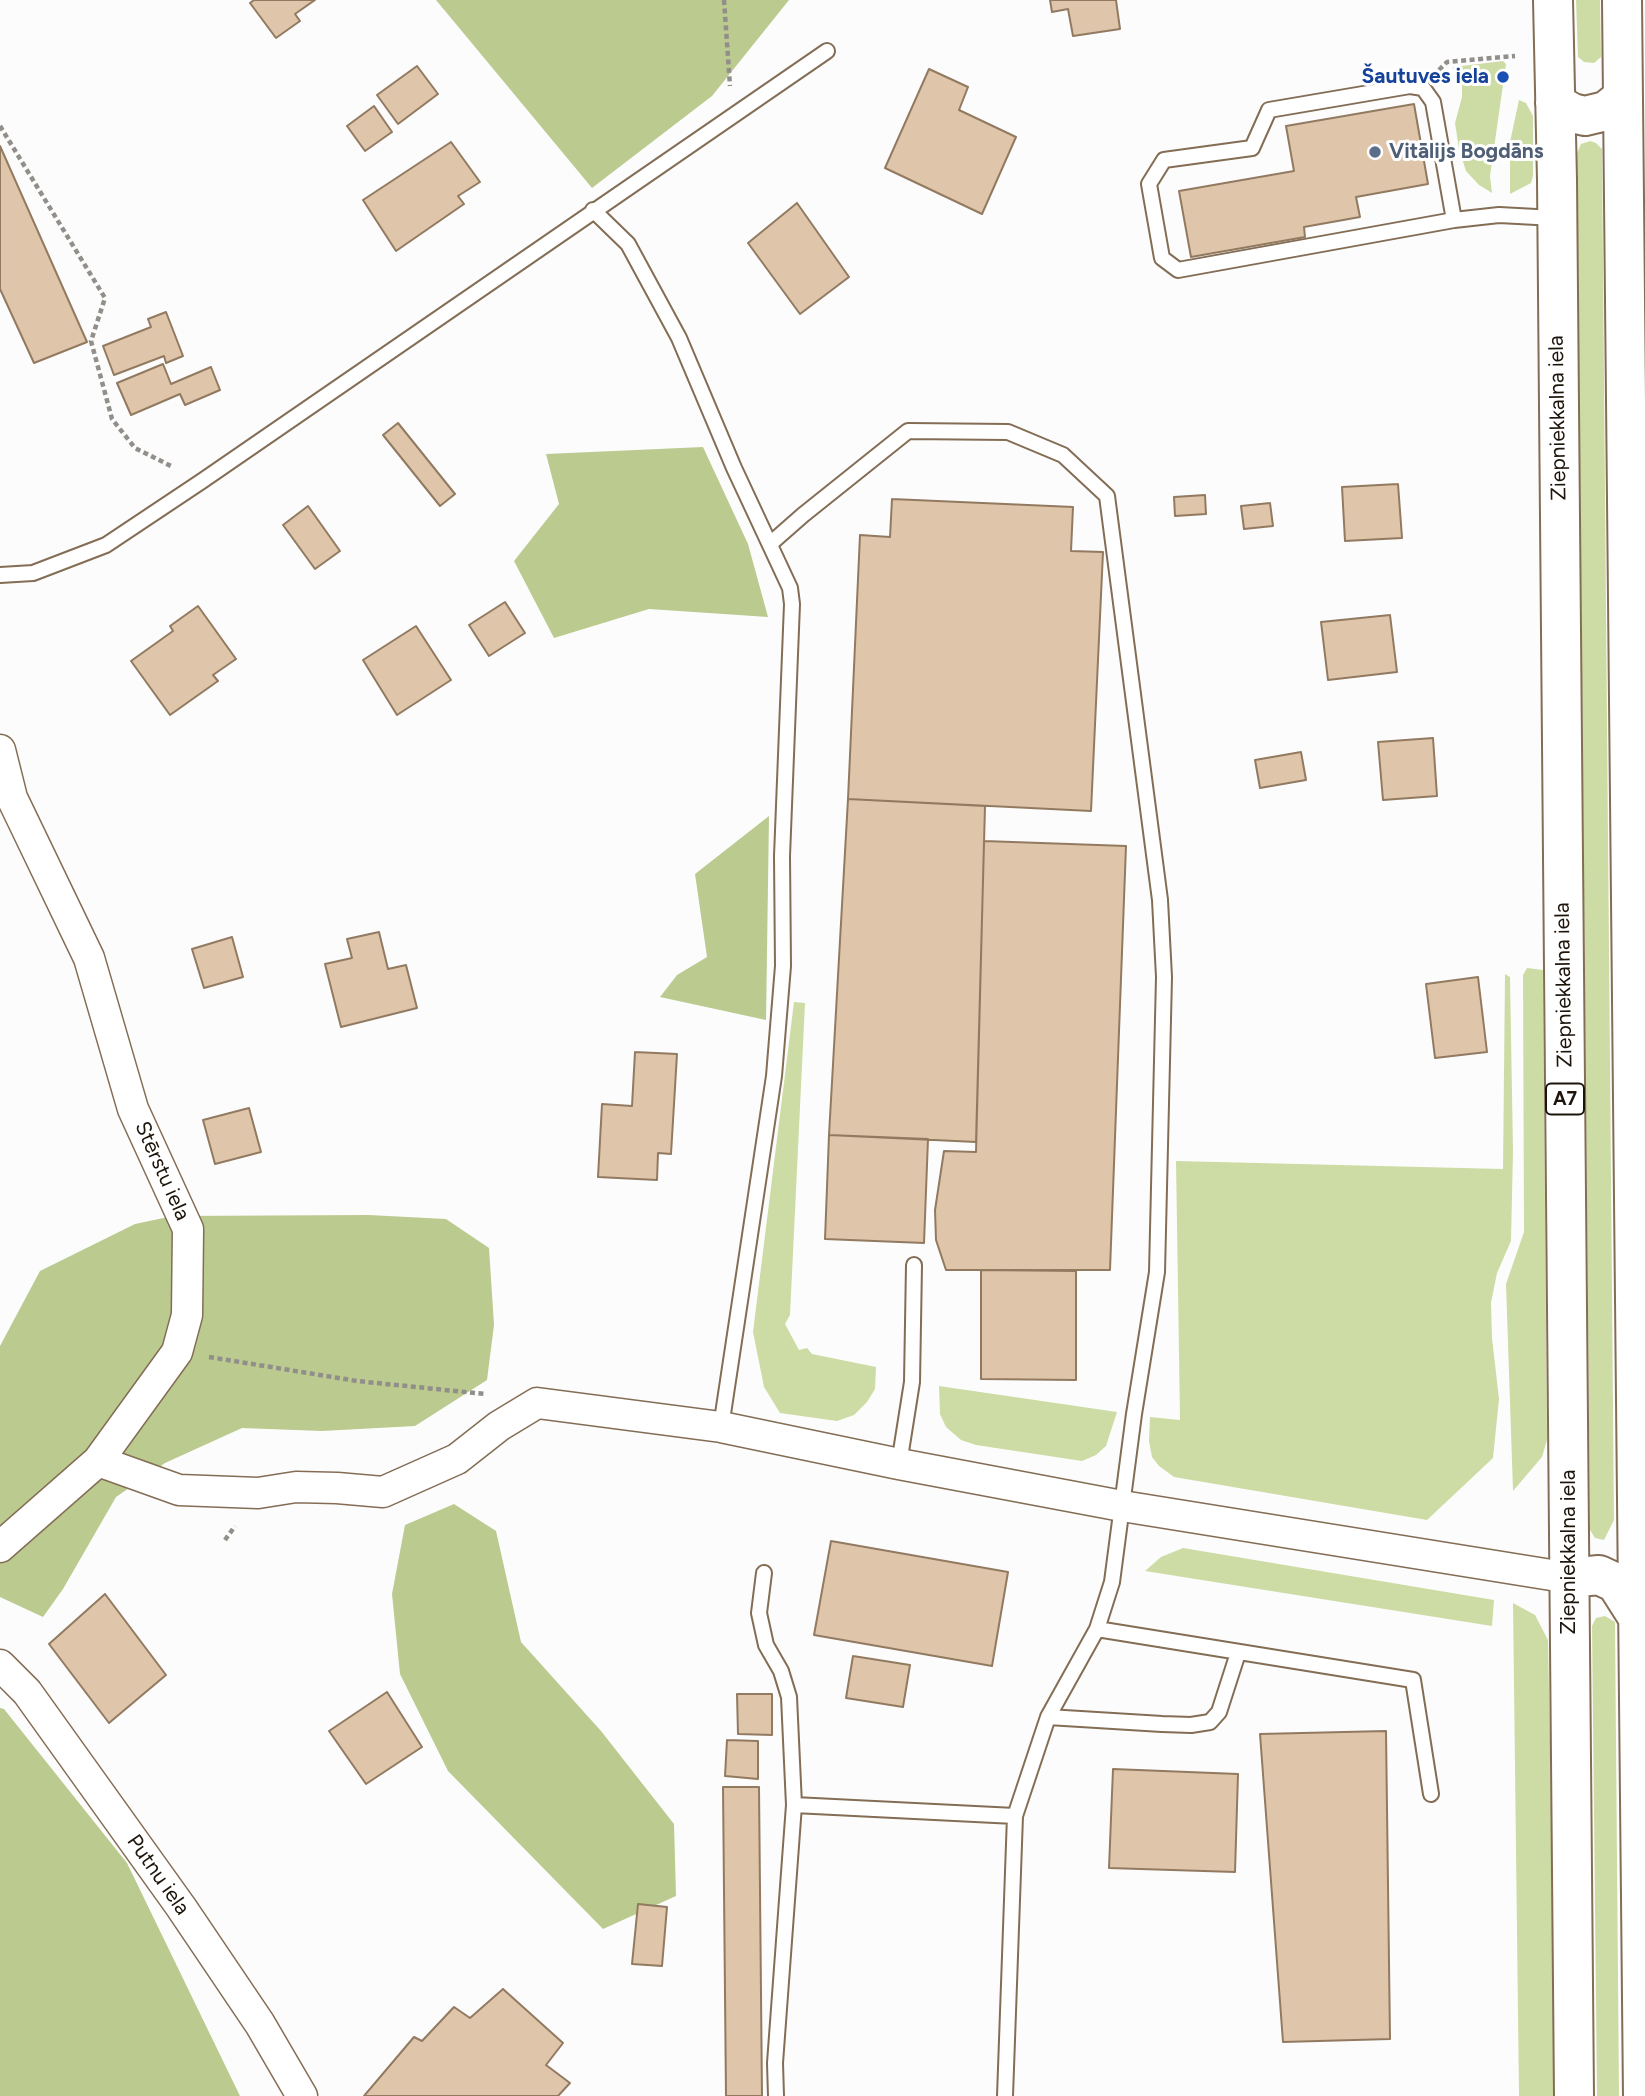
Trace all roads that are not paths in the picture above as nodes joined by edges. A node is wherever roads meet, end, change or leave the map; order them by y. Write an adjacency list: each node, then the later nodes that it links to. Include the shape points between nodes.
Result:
1 (1553, 0): 5 (highway, Ziepniekkalna iela / A7)
2 (1622, 0): 4 (highway)
3 (827, 51): 6 (lane)
4 (1622, 98): 5 (highway, via 1606,111 1585,116); 20 (highway)
5 (1555, 103): 7 (highway, Ziepniekkalna iela / A7)
6 (593, 210): 9 (lane, via 628,244 679,338); 10 (lane, via 106,545 33,573)
7 (1556, 218): 8 (lane, via 1499,215); 19 (highway, Ziepniekkalna iela / A7)
8 (1454, 220): 8 (lane, via 1433,102 1423,88 1410,86 1269,110 1252,148 1164,160 1149,184 1162,258 1178,270)
9 (770, 544): 13 (lane, via 790,588 792,604 782,856 783,966 774,1076); 16 (lane, via 908,430 1008,432 1063,455 1107,496 1160,900 1164,977 1157,1272)
10 (0, 575)
11 (0, 750): 14 (street, Stērstu iela, via 12,798 89,958 133,1109 188,1229 187,1315 177,1352)
12 (914, 1265): 15 (lane, via 912,1382)
13 (722, 1427): 14 (street, via 537,1402 457,1459 383,1492 179,1490); 15 (street)
14 (98, 1461): 17 (street, Stērstu iela)
15 (899, 1464): 16 (street)
16 (1122, 1506): 19 (street); 21 (lane, via 1112,1582)
17 (0, 1547)
18 (764, 1573): 26 (lane, via 759,1612 766,1645 789,1697)
19 (1570, 1578): 20 (highway, via 1599,1575 1616,1583); 32 (highway, Ziepniekkalna iela / A7)
20 (1637, 1616): 28 (highway)
21 (1097, 1629): 22 (lane); 24 (lane)
22 (1238, 1653): 24 (lane, via 1219,1712 1210,1722 1191,1725); 25 (lane, via 1413,1680)
23 (0, 1665): 29 (street, Putnu iela, via 27,1692 181,1907)
24 (1048, 1717): 27 (lane)
25 (1431, 1794)
26 (794, 1805): 27 (lane); 30 (lane)
27 (1015, 1816): 31 (lane)
28 (1643, 1996): 33 (highway)
29 (302, 2096)
30 (776, 2096)
31 (1005, 2096)
32 (1574, 2096)
33 (1643, 2096)

